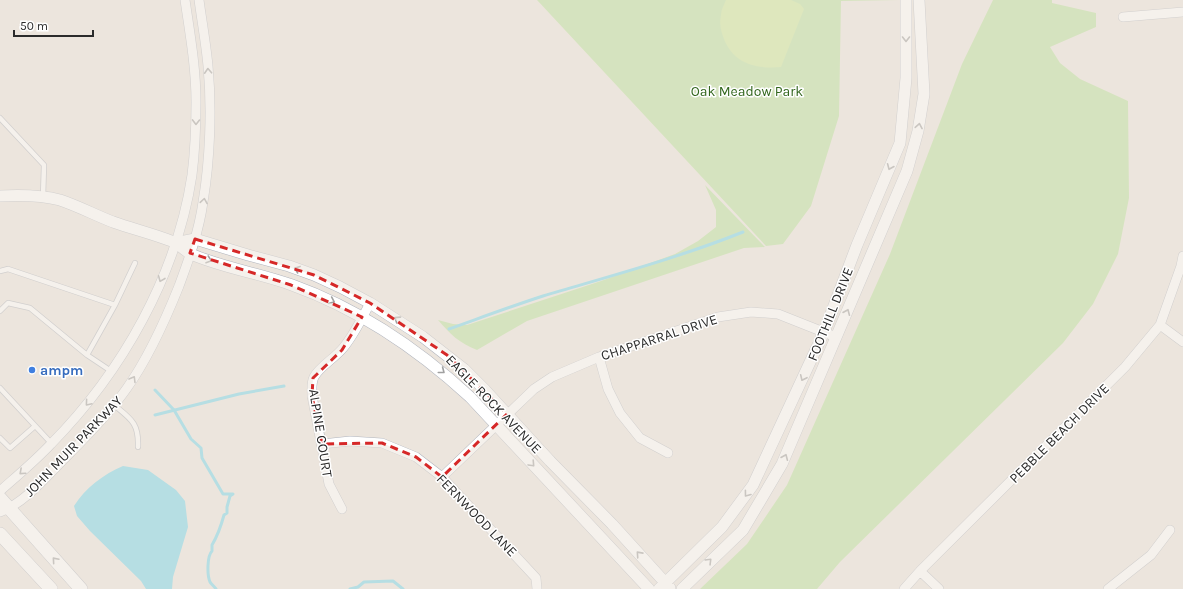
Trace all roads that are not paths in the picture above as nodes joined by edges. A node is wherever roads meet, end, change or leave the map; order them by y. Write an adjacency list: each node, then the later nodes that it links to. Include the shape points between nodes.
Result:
1 (185, 0): 11 (street, JOHN MUIR PARKWAY, one-way to 11, via 194,72 195,130 192,175)
2 (199, 0): 10 (street, JOHN MUIR PARKWAY, one-way to 2, via 206,185 210,112 208,66)
3 (906, 0): 21 (street, FOOTHILL DRIVE, one-way to 21, via 906,78 900,144 857,245)
4 (920, 0): 22 (street, FOOTHILL DRIVE, one-way to 4, via 907,171 918,131 924,94)
5 (1183, 12): 6 (street)
6 (1123, 17)
7 (0, 118): 9 (lane, via 44,165)
8 (0, 196): 9 (street, EAGLE ROCK AVENUE)
9 (43, 197): 11 (street, EAGLE ROCK AVENUE, via 65,202)
10 (195, 239): 11 (street, EAGLE ROCK AVENUE); 12 (street, JOHN MUIR PARKWAY); 16 (street, EAGLE ROCK AVENUE, one-way to 10, via 314,275)
11 (175, 243): 12 (street, EAGLE ROCK AVENUE); 26 (street, JOHN MUIR PARKWAY, one-way to 26, via 147,312)
12 (190, 253): 19 (street, EAGLE ROCK AVENUE, one-way to 19, via 291,285); 28 (street, JOHN MUIR PARKWAY, one-way to 12, via 128,388 153,344 170,308)
13 (1183, 256): 20 (street, PEBBLE BEACH DRIVE)
14 (135, 263): 17 (lane)
15 (0, 271): 17 (lane, via 8,269)
16 (370, 303): 19 (street, ALPINE COURT); 29 (street, EAGLE ROCK AVENUE, one-way to 16, via 447,354)
17 (115, 305): 24 (lane)
18 (0, 311): 24 (lane, via 8,302 30,308)
19 (362, 317): 30 (street, EAGLE ROCK AVENUE, one-way to 30, via 392,334 447,375); 34 (street, ALPINE COURT, via 342,350 317,372 314,378 312,396)
20 (1160, 325): 23 (street); 44 (street, PEBBLE BEACH DRIVE, via 1125,367)
21 (824, 332): 22 (street, CHAPPARRAL DRIVE); 25 (street, CHAPPARRAL DRIVE, via 778,314 751,312 718,317); 45 (street, FOOTHILL DRIVE, one-way to 45, via 753,485 722,527)
22 (836, 337): 50 (street, FOOTHILL DRIVE, one-way to 22, via 743,530 782,464)
23 (1183, 342)
24 (88, 356): 26 (lane)
25 (599, 356): 29 (street, CHAPPARRAL DRIVE, via 552,377 534,389); 36 (street, via 608,389 620,413 640,438)
26 (111, 372): 33 (street, JOHN MUIR PARKWAY, one-way to 33)
27 (0, 388): 31 (lane)
28 (114, 405): 35 (lane, via 136,426 139,435); 41 (street, JOHN MUIR PARKWAY, via 22,500)
29 (507, 414): 30 (street, CHAPPARRAL DRIVE); 45 (street, EAGLE ROCK AVENUE, one-way to 29, via 612,524)
30 (496, 425): 37 (street, CHAPPARRAL DRIVE); 49 (street, EAGLE ROCK AVENUE, one-way to 49)
31 (35, 426): 32 (lane, via 10,448); 33 (lane)
32 (0, 438)
33 (52, 444): 38 (street, JOHN MUIR PARKWAY, one-way to 38)
34 (322, 444): 37 (street, FERNWOOD LANE, via 350,441 382,443 416,457); 40 (street, ALPINE COURT, via 329,484)
35 (138, 447)
36 (668, 453)
37 (442, 477): 48 (street, FERNWOOD LANE, via 536,578)
38 (0, 491)
39 (0, 498): 41 (main road)
40 (342, 509)
41 (5, 510): 47 (main road, one-way to 41)
42 (1170, 530): 53 (street, via 1151,555)
43 (0, 534): 46 (main road)
44 (920, 571): 51 (street, PEBBLE BEACH DRIVE); 52 (street)
45 (665, 587)
46 (51, 589)
47 (81, 589)
48 (537, 589)
49 (649, 589)
50 (682, 589)
51 (904, 589)
52 (939, 589)
53 (1108, 589)

